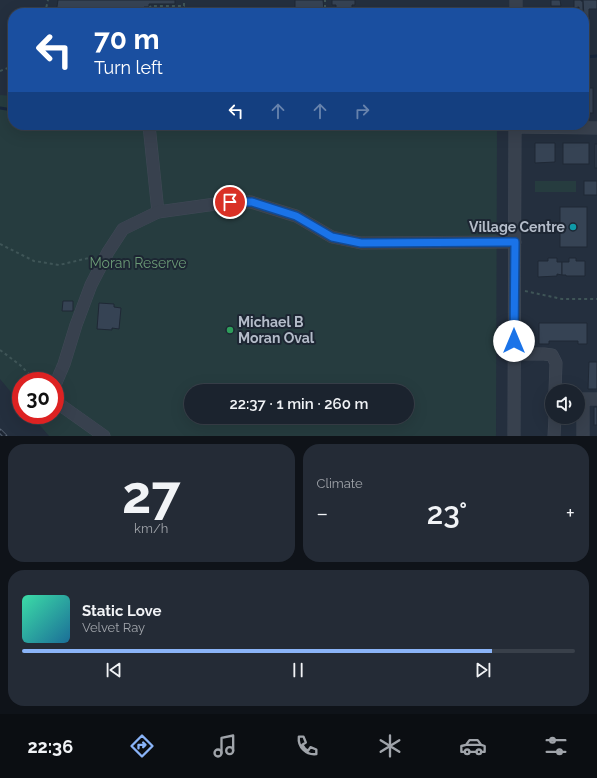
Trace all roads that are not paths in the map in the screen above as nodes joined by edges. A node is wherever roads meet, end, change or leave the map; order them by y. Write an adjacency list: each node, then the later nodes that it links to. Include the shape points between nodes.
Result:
1 (150, 130): 3 (street)
2 (515, 130): 4 (street)
3 (158, 212): 4 (street, via 230,202 252,202 296,216 332,237 361,243); 6 (street, via 124,229 108,252 76,325)
4 (515, 242): 5 (street)
5 (514, 354): 7 (street, via 552,355 556,363); 12 (street)
6 (61, 372)
7 (555, 384)
8 (597, 399): 14 (street, via 583,399)
9 (64, 407): 11 (street)
10 (555, 424): 13 (street)
11 (104, 436)
12 (514, 436)
13 (554, 436)
14 (583, 436)

